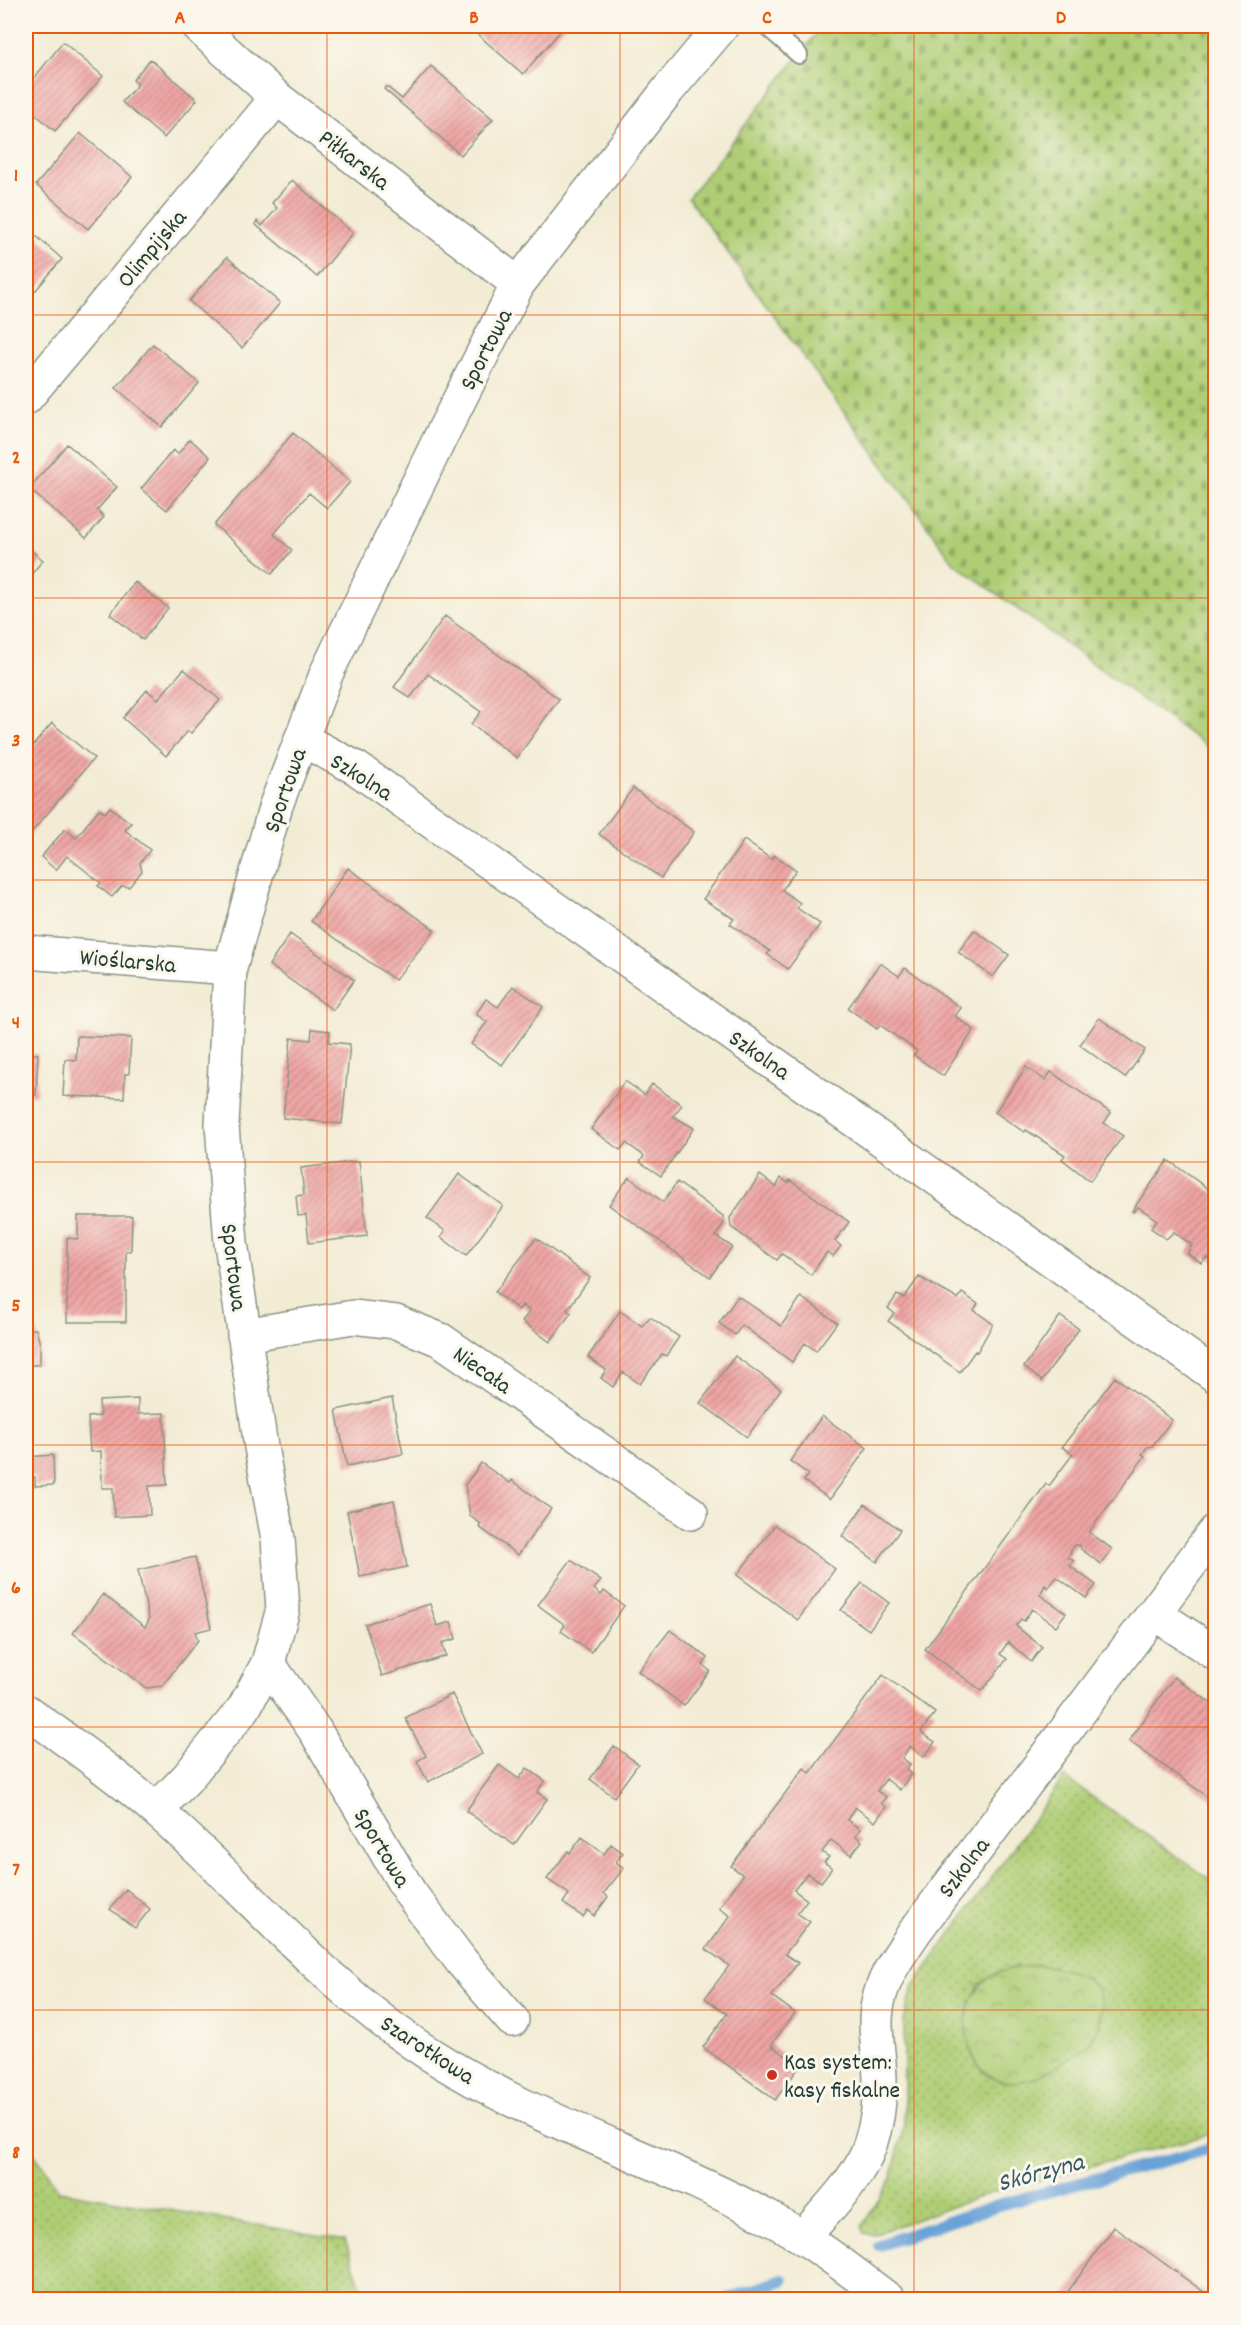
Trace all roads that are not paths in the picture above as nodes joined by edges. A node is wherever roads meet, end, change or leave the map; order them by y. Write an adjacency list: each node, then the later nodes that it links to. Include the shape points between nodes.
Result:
1 (198, 26): 5 (street, Piłkarska)
2 (722, 26): 6 (street, Sportowa)
3 (766, 26): 4 (lane)
4 (799, 55)
5 (277, 98): 6 (street, Piłkarska); 7 (street, Olimpijska)
6 (518, 284): 8 (street, Sportowa, via 327,672)
7 (26, 398)
8 (301, 740): 10 (street, Sportowa, via 276,805); 12 (street, Szkolna, via 356,768)
9 (26, 952): 10 (street, Wioślarska)
10 (230, 968): 11 (street, Sportowa, via 222,1125 231,1243)
11 (244, 1335): 13 (street, Niecała, via 353,1317 396,1322 441,1340); 17 (street, Sportowa, via 278,1539 284,1609)
12 (1215, 1376)
13 (691, 1513)
14 (1215, 1530): 15 (street, Szkolna)
15 (1154, 1613): 16 (street); 21 (street, Szkolna, via 888,1972 879,1996 876,2022 880,2082 878,2116 870,2147 855,2175)
16 (1215, 1654)
17 (268, 1663): 19 (street, Sportowa, via 244,1708); 20 (street, Sportowa, via 316,1732 411,1893 462,1962)
18 (26, 1711): 19 (street, Szarotkowa)
19 (156, 1810): 21 (street, Szarotkowa, via 335,1982 428,2053 513,2100 739,2202)
20 (512, 2020)
21 (803, 2238): 22 (street, Szarotkowa)
22 (889, 2300)

